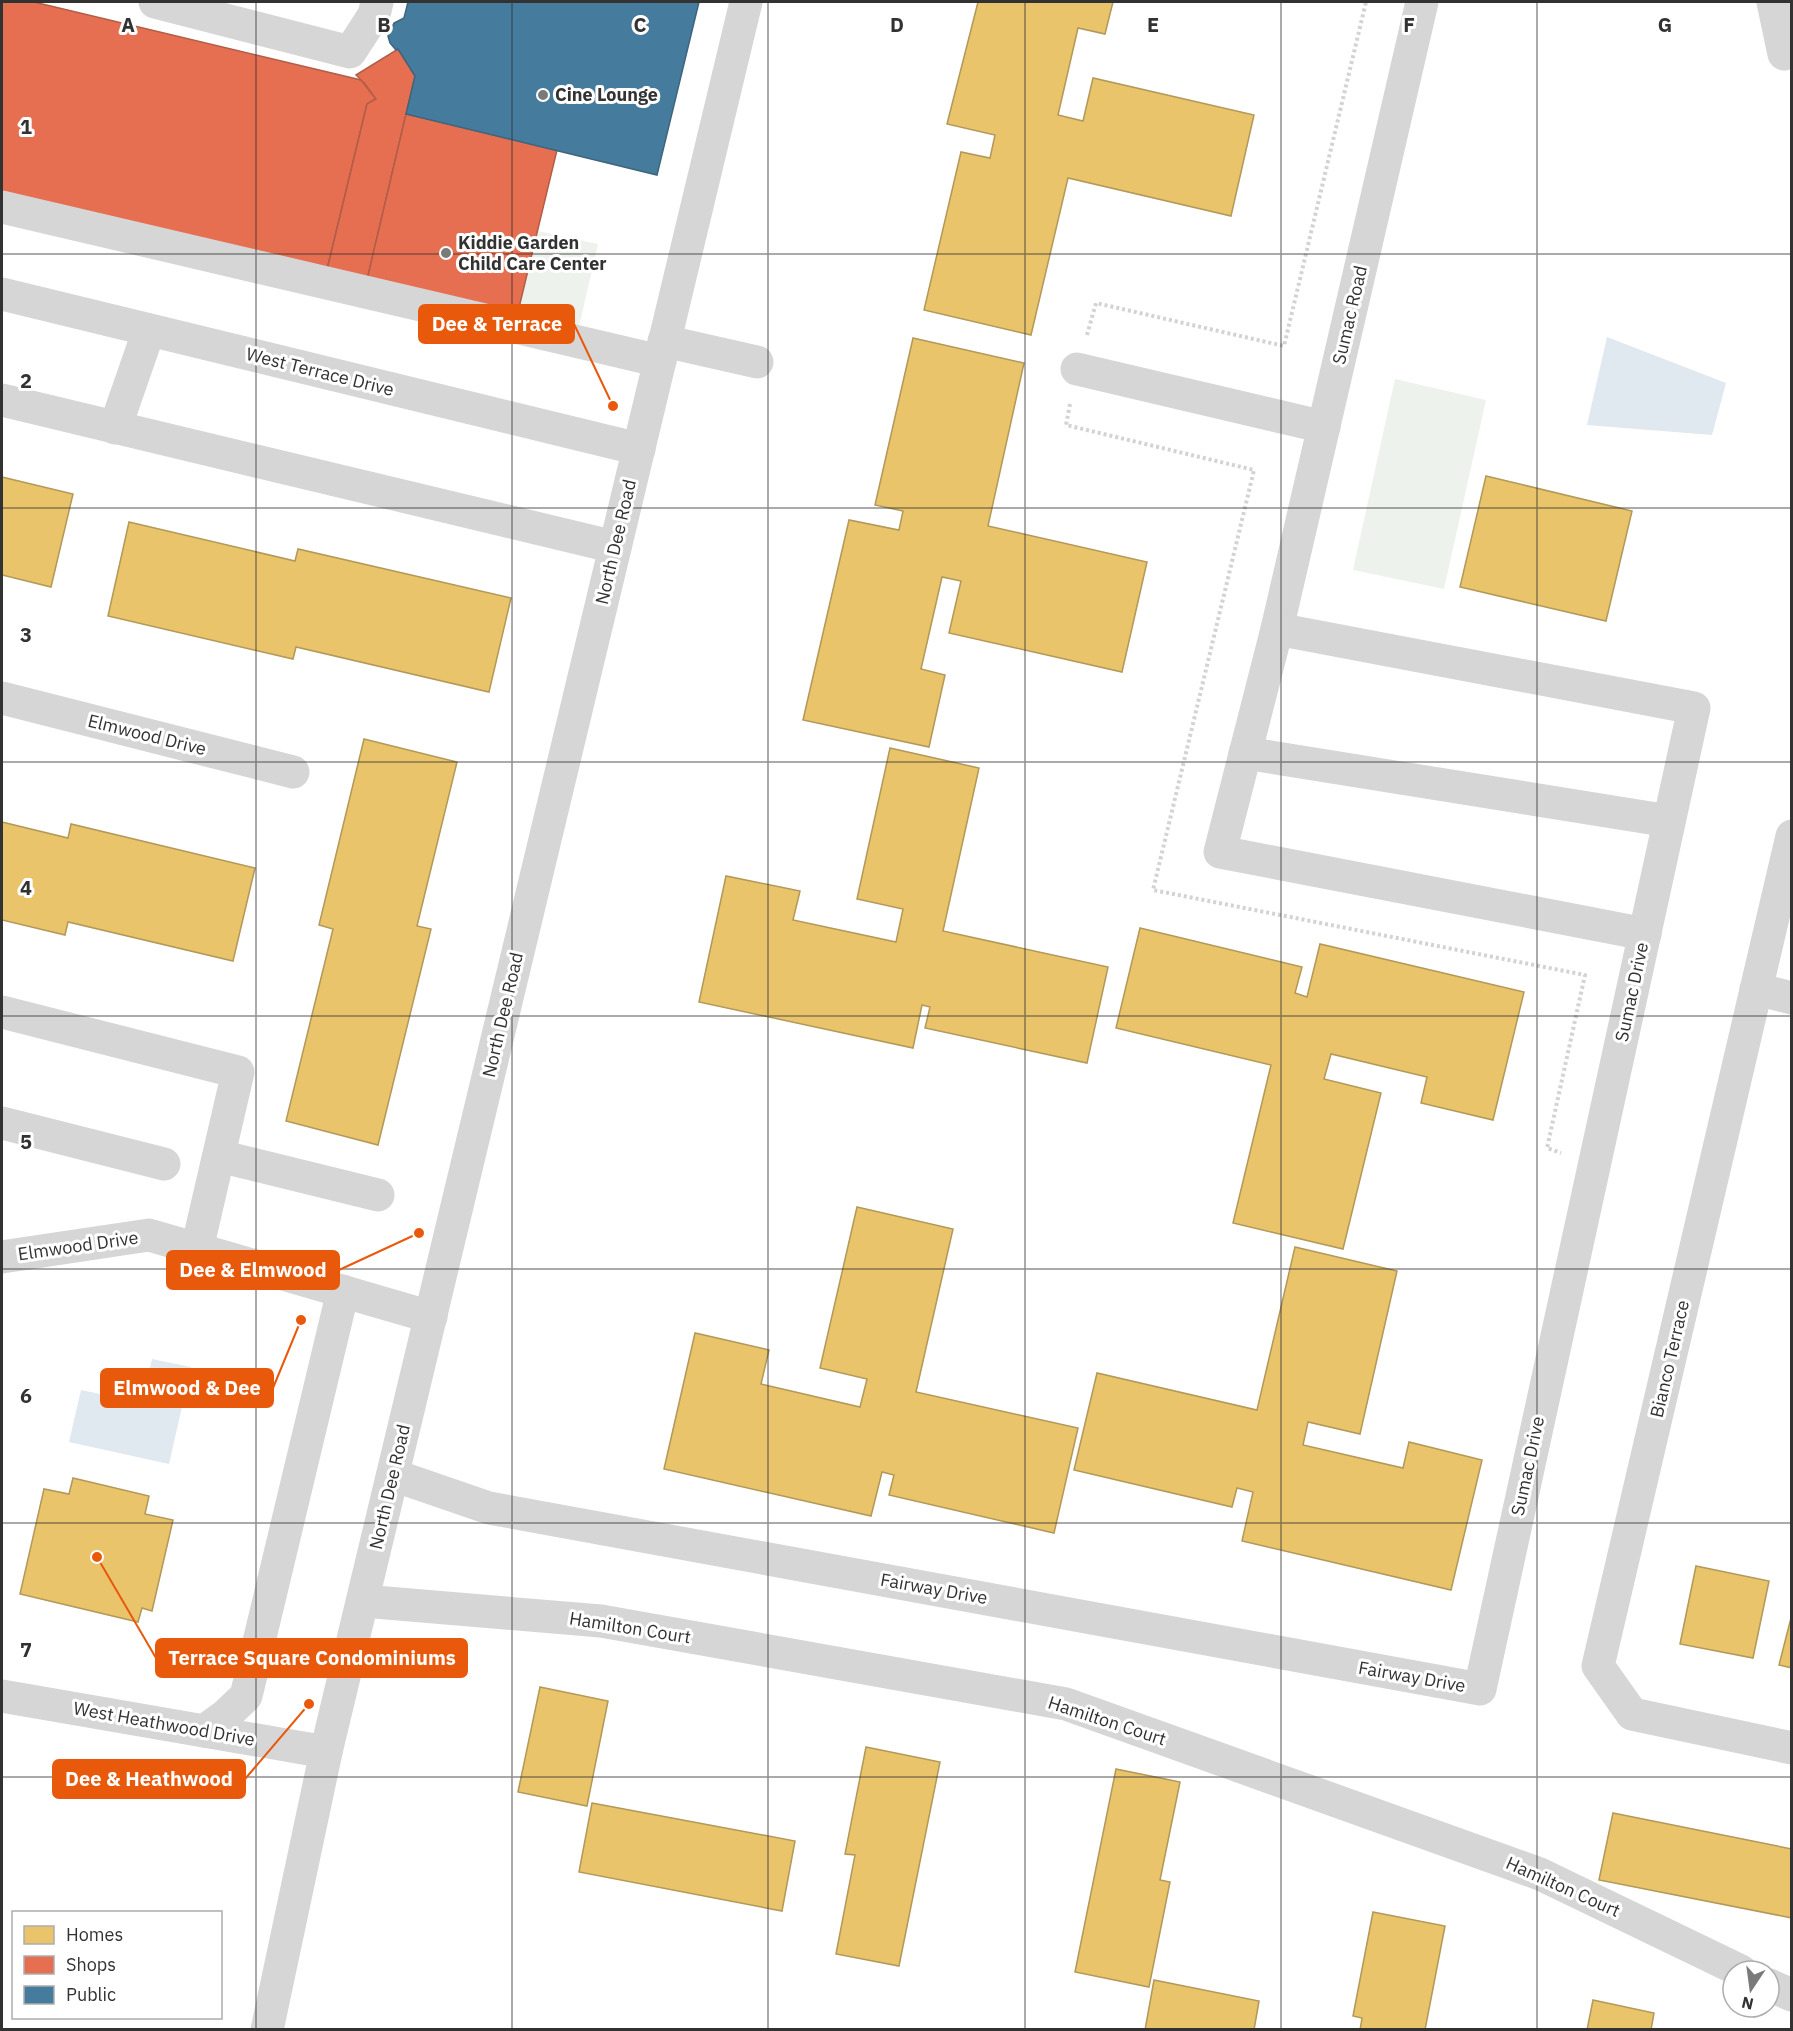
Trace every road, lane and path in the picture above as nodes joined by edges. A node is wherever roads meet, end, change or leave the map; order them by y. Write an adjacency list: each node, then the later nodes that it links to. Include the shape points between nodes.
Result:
1 (155, 2): 2 (street, via 350,52 374,15)
2 (377, 2)
3 (746, 2): 11 (street, North Dee Road)
4 (1366, 2): 13 (path, via 1284,346 1096,303)
5 (1422, 2): 15 (street, Sumac Road)
6 (1773, 2): 7 (street)
7 (1784, 54)
8 (2, 207): 11 (street)
9 (2, 294): 10 (street, West Terrace Drive)
10 (149, 330): 16 (street); 17 (street, West Terrace Drive)
11 (662, 351): 12 (street); 17 (street, North Dee Road)
12 (757, 362)
13 (1077, 369): 15 (street)
14 (2, 400): 16 (street)
15 (1324, 427): 19 (street, Sumac Road)
16 (115, 428): 18 (street)
17 (639, 449): 18 (street, North Dee Road)
18 (615, 547): 36 (street, North Dee Road)
19 (1277, 628): 21 (street, Sumac Road); 23 (street, Sumac Drive, via 1694,708)
20 (2, 698): 22 (street, Elmwood Drive)
21 (1245, 753): 23 (street); 25 (street, Sumac Road, via 1220,852)
22 (293, 772)
23 (1669, 821): 25 (street, Sumac Drive)
24 (1791, 836): 26 (street, Bianco Terrace)
25 (1645, 934): 39 (street, Sumac Drive)
26 (1756, 989): 27 (street); 44 (street, Bianco Terrace, via 1598,1666 1632,1714)
27 (1791, 998)
28 (2, 1012): 30 (street, via 238,1072)
29 (2, 1123): 31 (street)
30 (219, 1156): 32 (street); 33 (street)
31 (164, 1164)
32 (378, 1195)
33 (197, 1249): 34 (street, Elmwood Drive, via 149,1235); 35 (street, Elmwood Drive)
34 (2, 1257)
35 (343, 1291): 36 (street, Elmwood Drive); 41 (street)
36 (431, 1317): 37 (street, North Dee Road)
37 (393, 1475): 38 (street, North Dee Road); 39 (street, Fairway Drive, via 489,1508)
38 (363, 1601): 45 (street, North Dee Road); 46 (street, Hamilton Court, via 601,1621 1066,1704 1540,1874)
39 (1480, 1689)
40 (2, 1696): 42 (street, West Heathwood Drive)
41 (246, 1696): 42 (street); 43 (street)
42 (204, 1731): 43 (street, West Heathwood Drive)
43 (264, 1742): 45 (street, West Heathwood Drive)
44 (1791, 1748)
45 (326, 1752): 47 (street, North Dee Road)
46 (1721, 1961)
47 (267, 2030)

